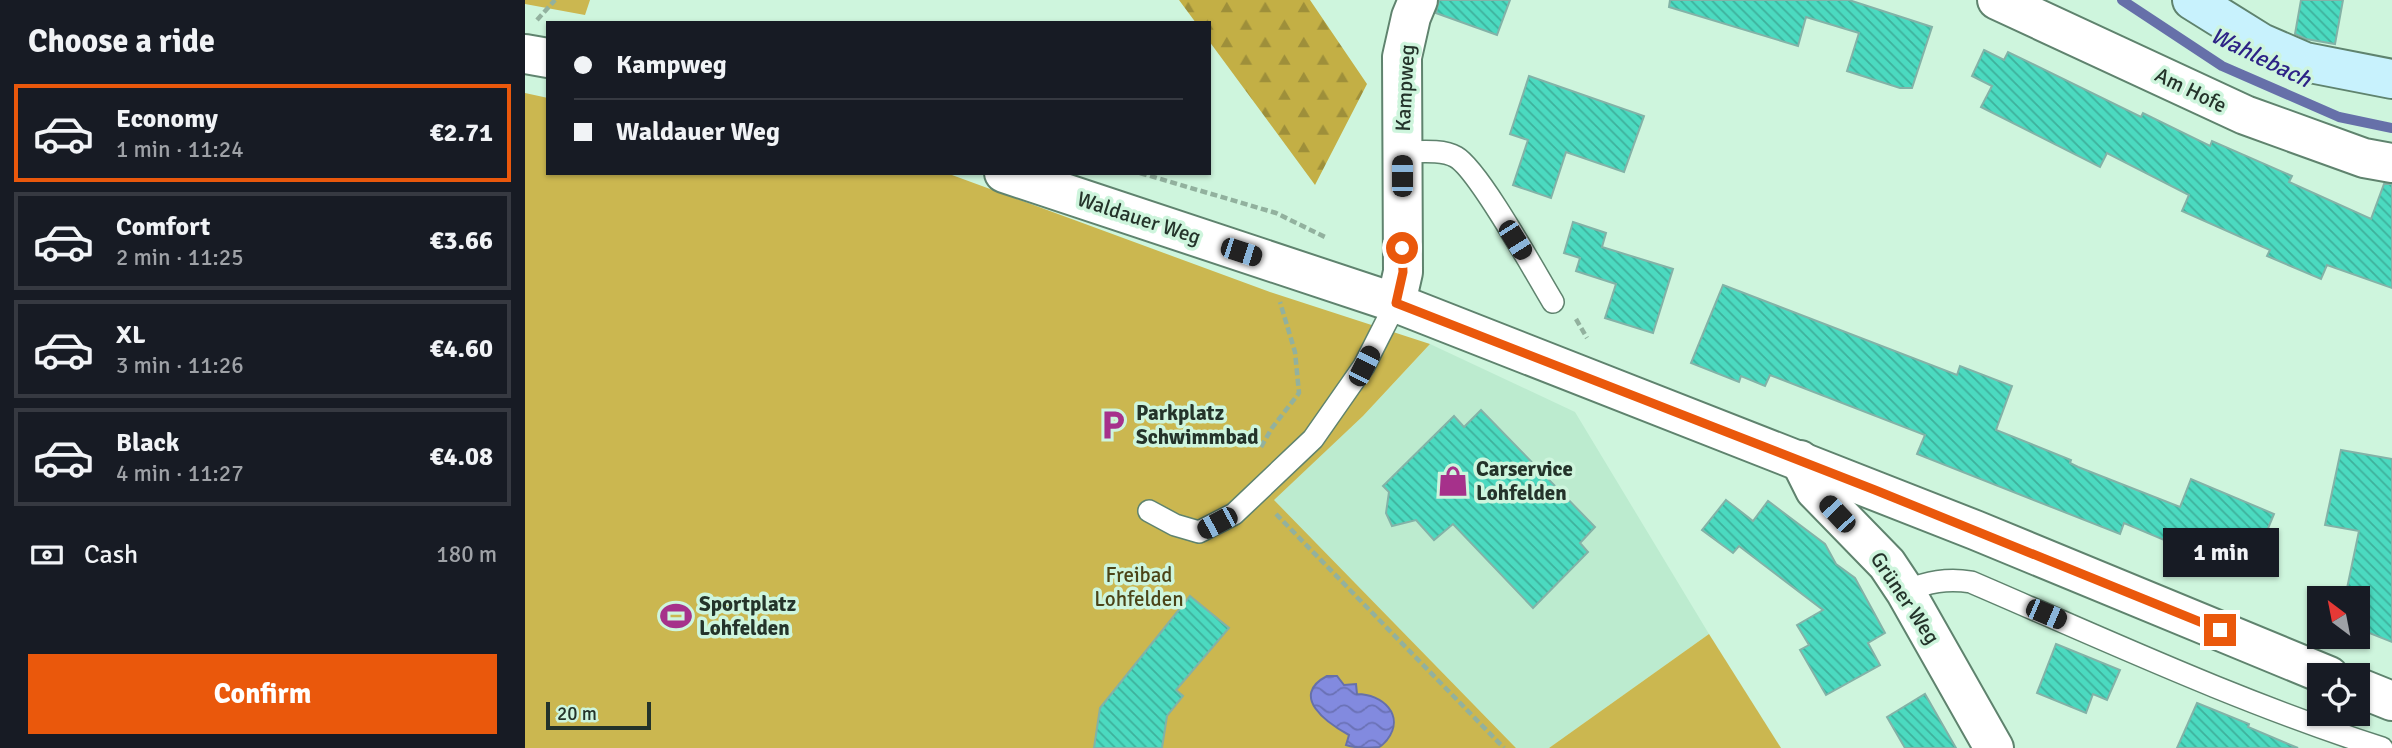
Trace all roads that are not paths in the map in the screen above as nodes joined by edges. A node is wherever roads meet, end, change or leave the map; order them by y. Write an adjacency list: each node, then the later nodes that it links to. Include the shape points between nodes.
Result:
1 (1418, 0): 7 (street, Kampweg, via 1402,57)
2 (1997, 0): 8 (street, Am Hofe, via 2245,115 2364,158)
3 (2192, 0): 6 (main road, via 2261,43 2305,62)
4 (525, 54): 5 (street)
5 (546, 58)
6 (2392, 79)
7 (1402, 152): 10 (lane, via 1456,157 1477,178); 11 (street, Kampweg, via 1403,272)
8 (2392, 163)
9 (1010, 175): 11 (street, Waldauer Weg)
10 (1553, 302)
11 (1396, 303): 12 (street, Waldauer Weg); 13 (lane, via 1364,366 1313,439 1234,514 1199,532)
12 (1800, 460): 14 (street, Grüner Weg, via 1815,489 1887,564); 15 (street, Waldauer Weg)
13 (1149, 511)
14 (1905, 591): 18 (street, Grüner Weg); 19 (lane, via 1927,582 1971,582 2169,667)
15 (2307, 667)
16 (2370, 692): 17 (street)
17 (2392, 701)
18 (1994, 748)
19 (2382, 748)

